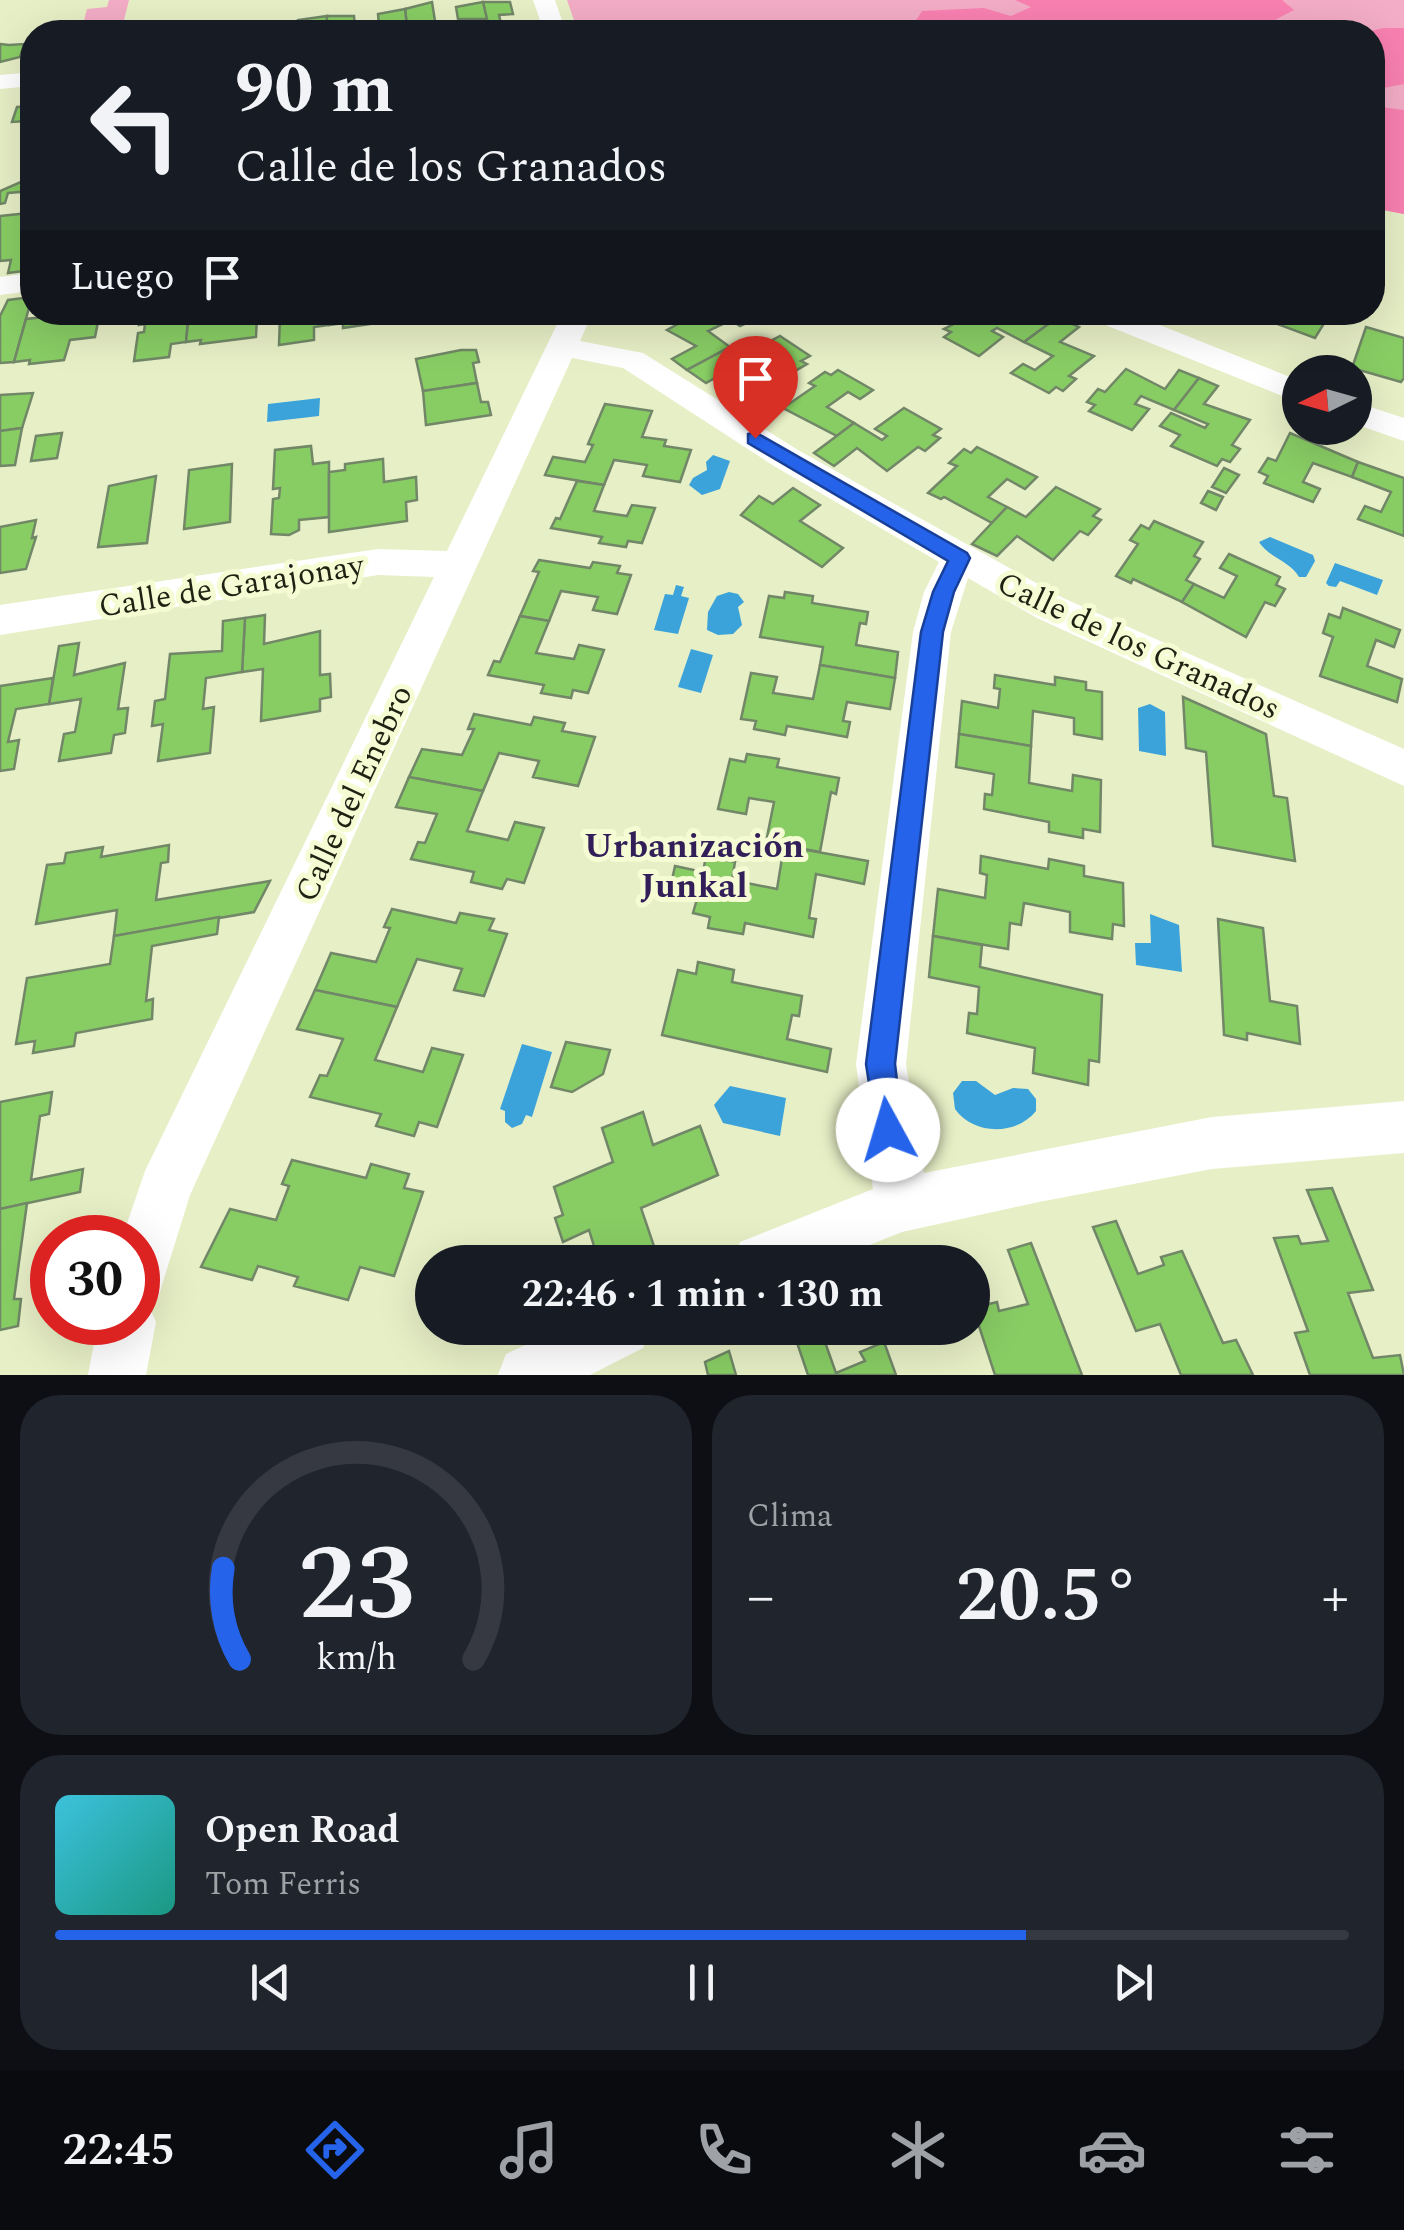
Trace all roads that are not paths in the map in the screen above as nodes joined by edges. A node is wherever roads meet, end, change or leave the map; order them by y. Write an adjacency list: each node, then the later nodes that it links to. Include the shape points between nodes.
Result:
1 (1131, 325): 3 (street)
2 (571, 330): 6 (street, Calle de los Granados, via 632,360); 7 (street, Calle del Enebro)
3 (1282, 387)
4 (1372, 419): 5 (street)
5 (1404, 430)
6 (959, 558): 9 (street, Calle de los Granados, via 1050,608); 11 (street, via 932,632 880,1064)
7 (462, 565): 8 (street, Calle de Garajonay, via 378,562); 12 (street, Calle del Enebro)
8 (0, 620)
9 (1404, 768)
10 (1404, 1127): 11 (street, via 1212,1143)
11 (902, 1205): 13 (street)
12 (157, 1215)
13 (802, 1245)
14 (123, 1345): 16 (street)
15 (588, 1345): 17 (street)
16 (117, 1375)
17 (527, 1375)

